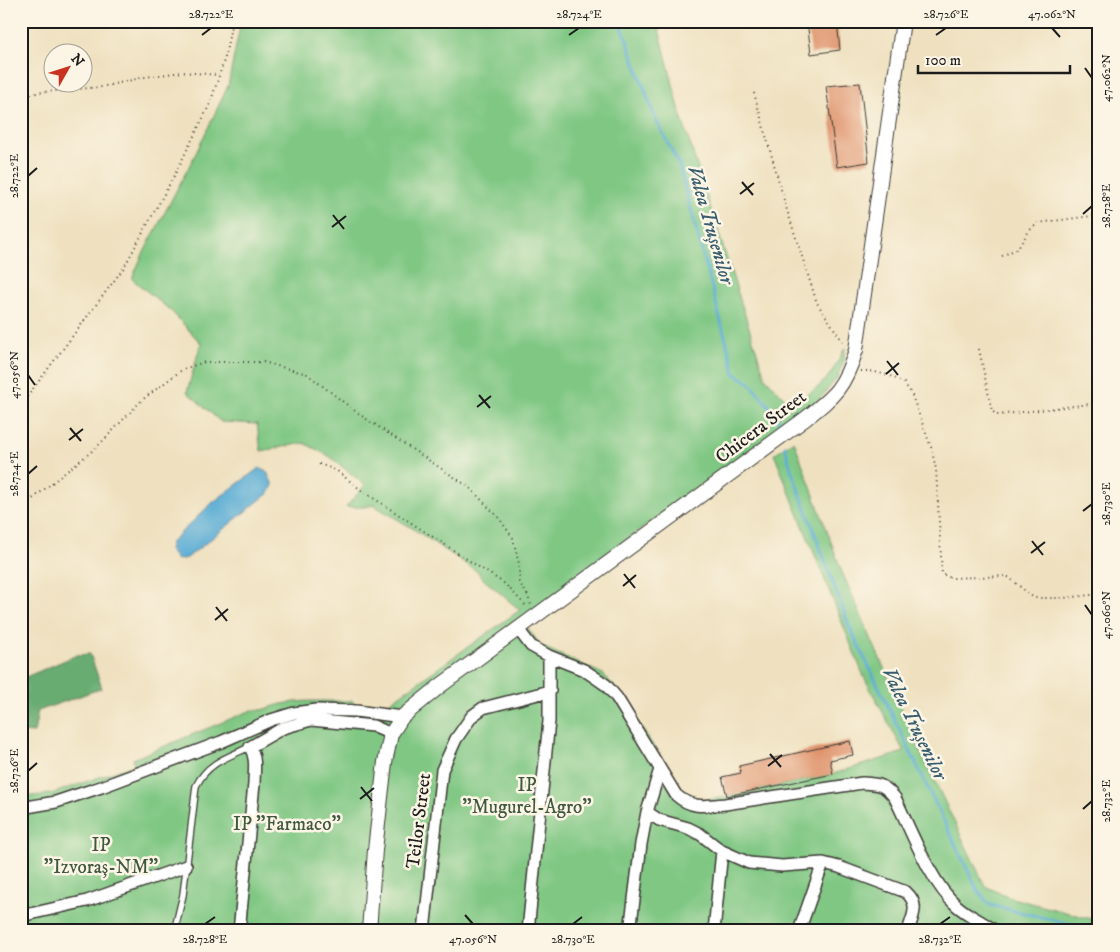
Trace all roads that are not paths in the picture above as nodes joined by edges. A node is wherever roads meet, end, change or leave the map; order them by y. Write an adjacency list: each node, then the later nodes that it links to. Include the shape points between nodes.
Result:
1 (903, 21): 2 (street, Chicera Street, via 855,352 849,372 832,397 819,408)
2 (518, 629): 3 (street, via 531,646); 5 (street, Chicera Street)
3 (549, 656): 4 (street); 8 (street, via 584,670 606,686)
4 (550, 691): 18 (street, Teilor Street, via 483,708 472,716 456,739 442,770); 19 (street, via 544,784)
5 (402, 716): 6 (street); 9 (street, via 356,711 294,713 104,786 56,802)
6 (391, 734): 7 (street, via 373,726 311,720 283,728); 17 (street, via 375,850)
7 (250, 747): 13 (lane, via 210,766 200,778 195,793); 16 (street, via 254,760 254,784)
8 (660, 769): 10 (street); 24 (street, via 676,795 691,805 702,806 862,783 879,784 895,798 936,880 955,905)
9 (21, 808)
10 (647, 812): 11 (street, via 659,820 700,834); 20 (street)
11 (722, 851): 12 (street, via 749,863 782,866); 21 (street)
12 (823, 863): 22 (street); 23 (street, via 906,892 913,900 914,912)
13 (186, 866): 14 (street, via 87,902); 15 (lane, via 183,895)
14 (21, 916)
15 (172, 931)
16 (239, 931)
17 (369, 931)
18 (424, 931)
19 (528, 931)
20 (630, 931)
21 (714, 931)
22 (799, 931)
23 (908, 931)
24 (995, 931)

